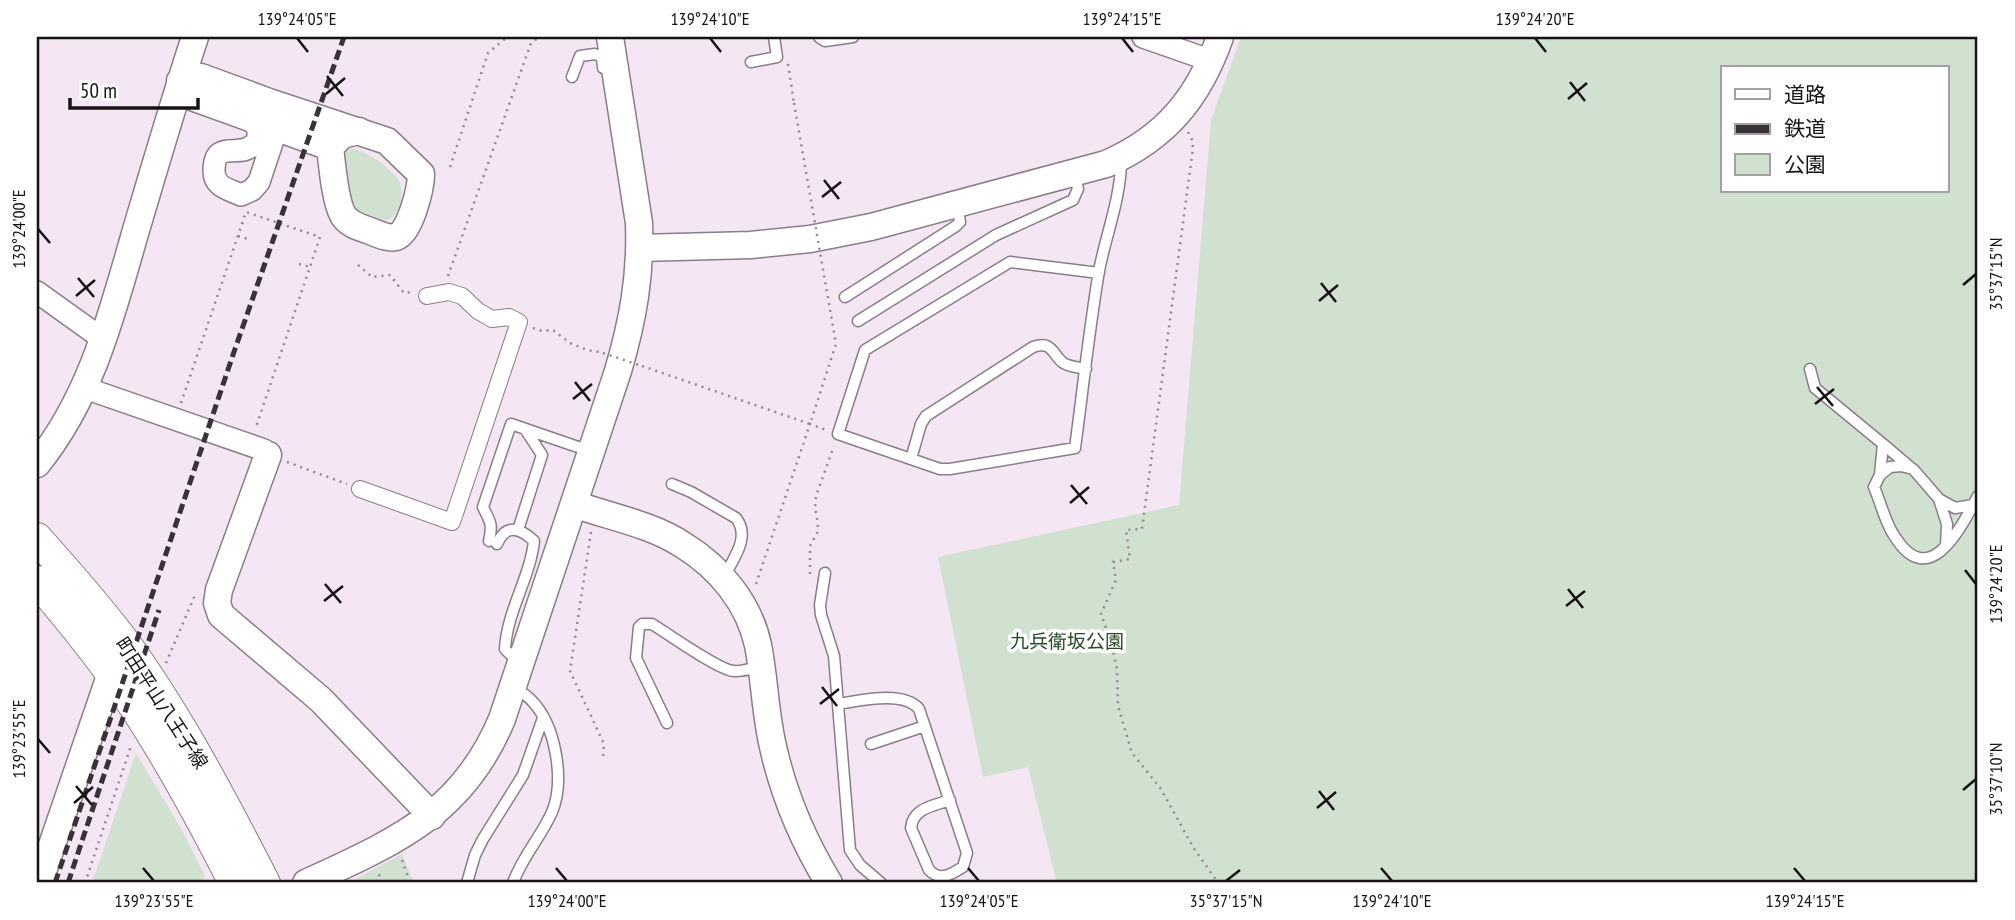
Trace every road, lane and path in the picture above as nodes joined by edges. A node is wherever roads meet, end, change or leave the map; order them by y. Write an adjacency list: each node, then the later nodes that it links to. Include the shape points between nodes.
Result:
1 (195, 37): 13 (street)
2 (507, 37): 22 (path, via 488,53)
3 (539, 37): 35 (path, via 531,43)
4 (610, 37): 14 (street)
5 (774, 37): 10 (lane, via 778,57)
6 (819, 37): 7 (lane, via 825,41)
7 (853, 37)
8 (1143, 37): 9 (street)
9 (1216, 49): 21 (street, via 1200,85 1175,117)
10 (751, 62)
11 (788, 63): 44 (path, bridge, via 836,344)
12 (572, 77): 14 (lane, via 580,56 602,57)
13 (180, 81): 15 (street, via 201,77); 39 (street)
14 (612, 100): 29 (street, via 639,223)
15 (259, 110): 17 (street); 18 (street); 20 (street, via 258,138)
16 (1183, 127): 91 (path, via 1193,148 1142,529 1126,530 1129,559 1113,562 1116,580 1101,614 1111,642 1118,706 1132,753 1161,789)
17 (276, 128): 19 (street); 24 (street)
18 (359, 131): 19 (street, via 342,135); 19 (street, via 387,141 421,174 406,230 399,237 349,223 342,213)
19 (330, 147)
20 (246, 149): 24 (lane); 24 (street, via 218,154 214,178 218,185 241,195)
21 (1121, 157): 23 (street); 33 (lane, via 1121,179)
22 (450, 167)
23 (1074, 173): 25 (street); 37 (lane, via 1077,188 1073,200 996,235)
24 (259, 182)
25 (957, 205): 29 (street, via 797,240); 36 (lane, via 960,222 956,226)
26 (238, 236): 27 (path, via 247,212); 28 (path); 43 (path)
27 (320, 237)
28 (248, 239)
29 (640, 248): 48 (street, via 631,327)
30 (299, 264): 32 (path)
31 (358, 265): 35 (path, via 372,277 390,275 404,293)
32 (310, 267)
33 (1099, 273): 40 (lane); 46 (lane, via 1010,262 865,350)
34 (37, 292): 39 (street)
35 (434, 294): 38 (street, via 462,296 492,319 509,317)
36 (845, 297)
37 (858, 321)
38 (519, 322): 44 (path, bridge, via 536,330 553,330 587,350); 55 (street, via 452,522)
39 (104, 340): 42 (street)
40 (1086, 369): 50 (lane, via 1061,361 1048,346 1033,347 926,416); 50 (lane, via 1075,448 950,469)
41 (1810, 369): 47 (lane, via 1815,388)
42 (85, 388): 43 (street); 51 (street)
43 (176, 419): 49 (street)
44 (810, 424): 67 (path)
45 (526, 429): 48 (lane); 60 (lane, via 542,455); 60 (lane, via 511,424 483,507 491,520 493,542 503,533)
46 (838, 435): 50 (lane); 66 (path, via 816,496 817,533 810,546 809,572)
47 (1883, 443): 52 (lane); 53 (lane)
48 (592, 450): 58 (street)
49 (268, 455): 55 (path); 79 (street, via 219,590 221,615 321,699)
50 (911, 459)
51 (37, 464)
52 (1913, 469): 53 (lane, via 1891,467); 56 (lane)
53 (1880, 475): 62 (lane, via 1874,487 1894,537 1919,559 1933,558)
54 (672, 484): 64 (lane, via 710,502 742,527 743,538)
55 (360, 489)
56 (1939, 499): 57 (lane, via 1955,508); 62 (lane, via 1947,524)
57 (1976, 500): 62 (lane)
58 (574, 504): 64 (street, via 664,534 699,556); 70 (street)
59 (592, 525): 77 (path, via 570,671 604,744)
60 (517, 530): 70 (lane, via 534,541 506,630 505,649)
61 (37, 538): 84 (main road, 町田平山八王子線, via 112,626 171,710)
62 (1946, 547)
63 (825, 573): 66 (lane)
64 (723, 579): 68 (street, via 752,627)
65 (37, 581): 69 (main road, 町田平山八王子線)
66 (822, 588): 71 (lane, via 821,615 834,656)
67 (753, 592)
68 (761, 666): 73 (lane, via 729,670 652,624 642,624 636,658); 89 (street, via 779,772 800,830)
69 (111, 673): 81 (street); 83 (main road, 町田平山八王子線, via 183,786)
70 (516, 675): 72 (lane); 79 (street, via 496,733 480,761)
71 (838, 704): 74 (lane, via 880,698 907,700 919,709); 90 (lane, via 850,850)
72 (543, 718): 87 (lane, via 523,775 483,839); 88 (lane, via 557,750 555,802)
73 (667, 723)
74 (925, 726): 76 (lane); 78 (lane)
75 (134, 736): 82 (path)
76 (871, 744)
77 (603, 757)
78 (950, 800): 78 (lane, via 967,860 964,867 940,877 929,870 911,822 918,811)
79 (432, 816): 85 (street)
80 (399, 851): 86 (path)
81 (39, 883)
82 (85, 883)
83 (234, 883)
84 (265, 883)
85 (306, 883)
86 (410, 883)
87 (467, 883)
88 (513, 883)
89 (829, 883)
90 (881, 883)
91 (1218, 883)

